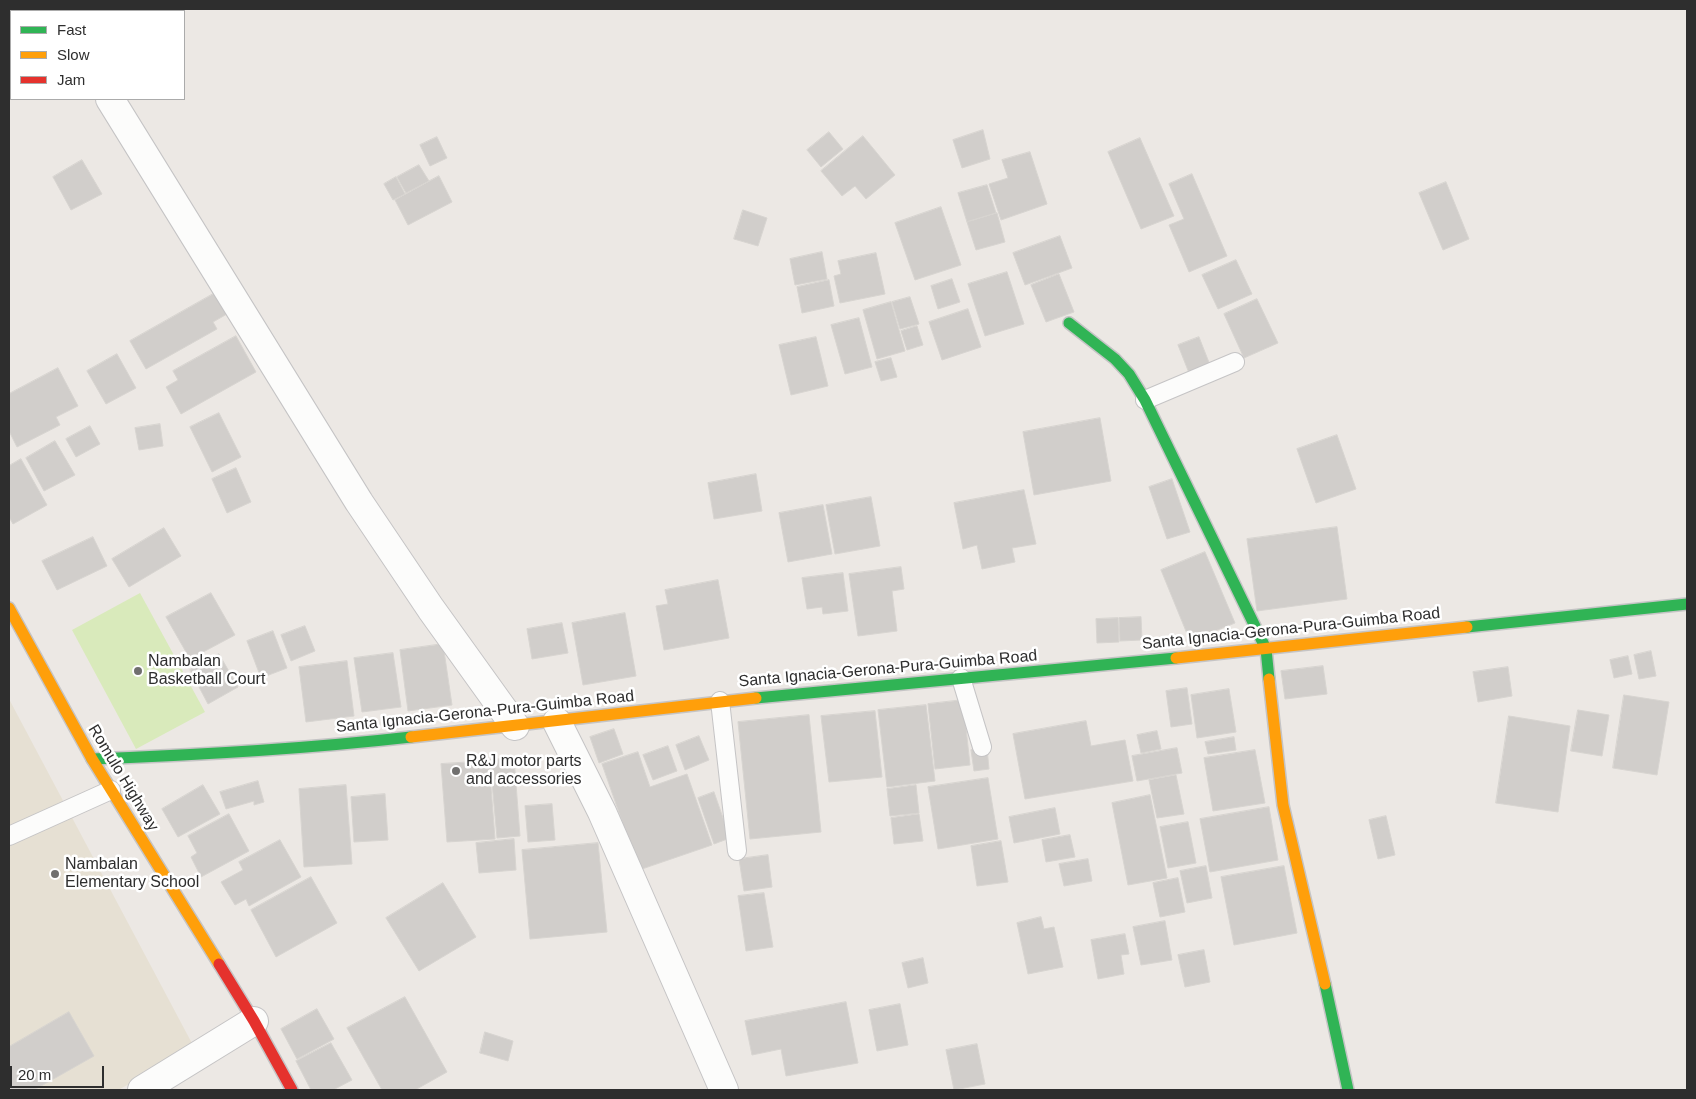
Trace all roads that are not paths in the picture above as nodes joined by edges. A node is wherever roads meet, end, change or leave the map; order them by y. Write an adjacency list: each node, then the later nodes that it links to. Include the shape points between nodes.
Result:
1 (111, 100): 11 (street, via 360,502 431,609)
2 (1068, 323): 4 (main road, via 1124,369)
3 (1235, 362): 4 (lane)
4 (1145, 400): 7 (main road)
5 (1687, 604): 7 (main road, Santa Ignacia-Gerona-Pura-Guimba Road)
6 (9, 608): 13 (main road, Romulo Highway)
7 (1266, 649): 8 (main road, Santa Ignacia-Gerona-Pura-Guimba Road); 21 (main road, via 1283,805)
8 (961, 678): 9 (main road, Santa Ignacia-Gerona-Pura-Guimba Road); 12 (lane)
9 (720, 701): 10 (main road, Santa Ignacia-Gerona-Pura-Guimba Road); 16 (lane)
10 (557, 722): 11 (main road, Santa Ignacia-Gerona-Pura-Guimba Road); 20 (street, via 602,812)
11 (515, 726): 13 (main road, Santa Ignacia-Gerona-Pura-Guimba Road, via 302,748)
12 (982, 747)
13 (92, 759): 14 (main road, Romulo Highway)
14 (111, 790): 15 (lane); 17 (main road, Romulo Highway)
15 (9, 836)
16 (737, 852)
17 (254, 1021): 18 (street); 19 (main road, Romulo Highway)
18 (142, 1090)
19 (292, 1090)
20 (724, 1090)
21 (1348, 1090)

